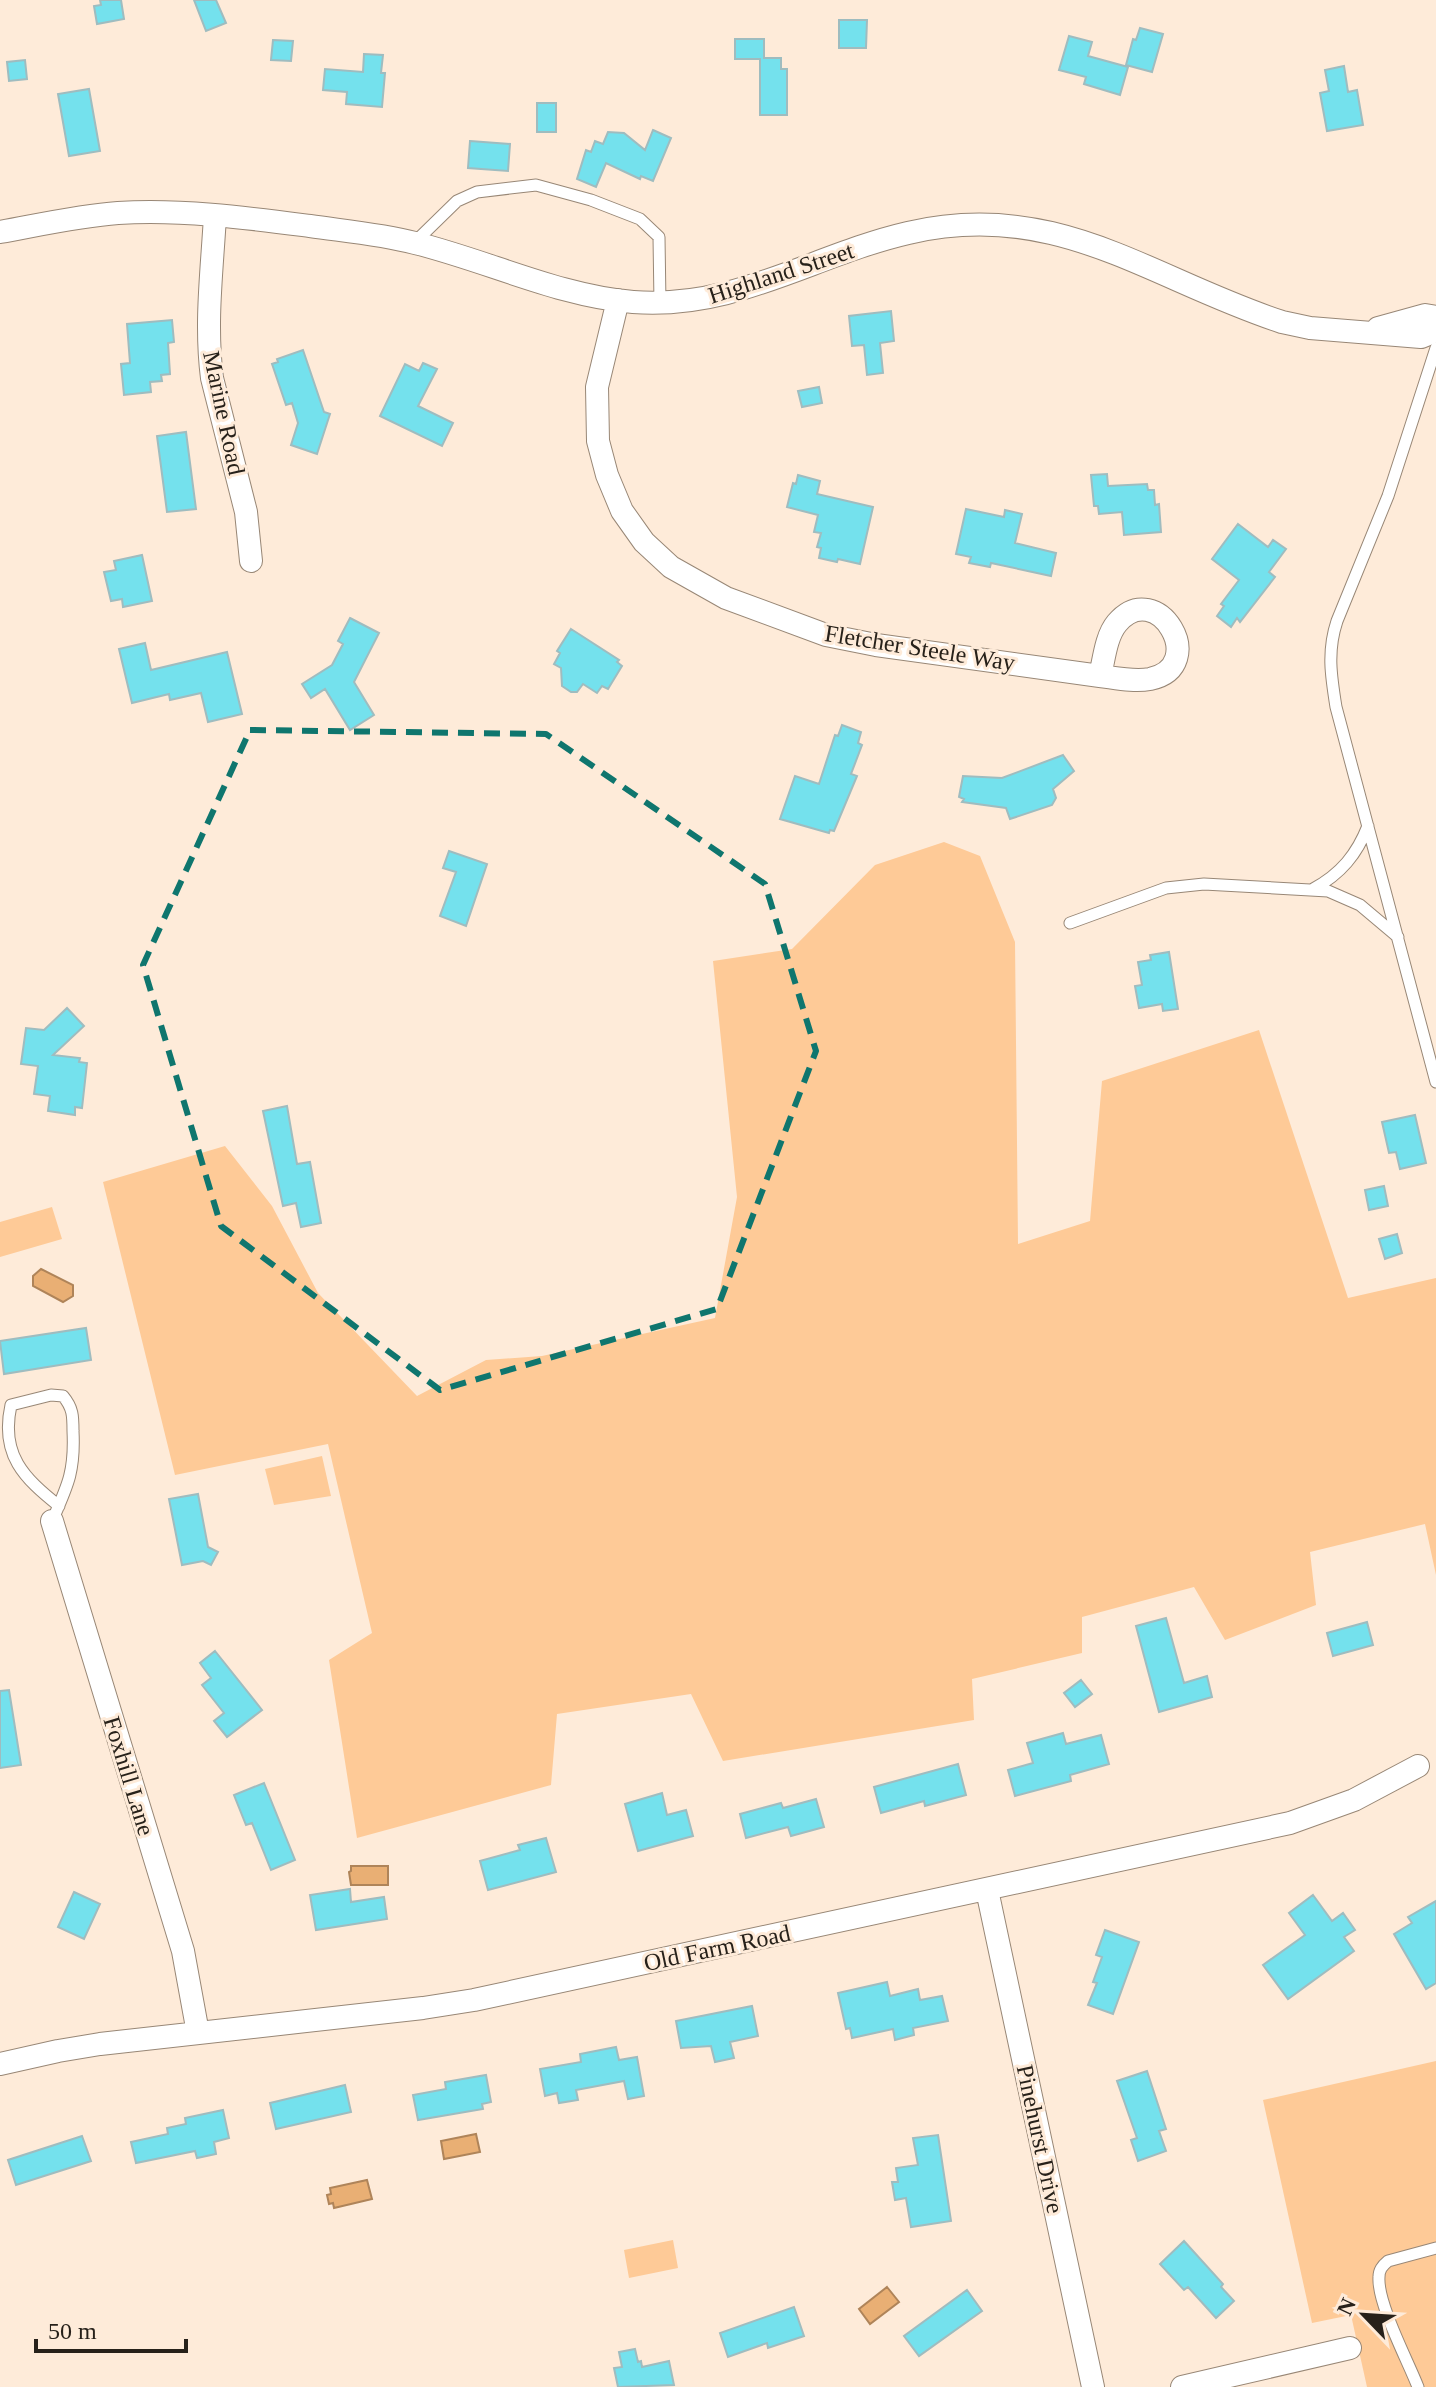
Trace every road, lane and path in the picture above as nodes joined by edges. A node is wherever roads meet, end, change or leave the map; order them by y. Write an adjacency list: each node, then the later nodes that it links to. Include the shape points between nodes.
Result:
1 (215, 216): 2 (street, Highland Street, via 119,213); 3 (street, Highland Street); 10 (street, Marine Road, via 209,359 246,512)
2 (0, 232)
3 (414, 243): 4 (street, Highland Street); 5 (lane, via 457,201 477,192 536,185 640,219 659,237)
4 (618, 300): 5 (street, Highland Street); 11 (street, Fletcher Steele Way, via 597,387 598,441 622,511 671,567 726,598 826,635)
5 (660, 303): 7 (street, Highland Street, via 727,294 910,232 1004,225 1082,240 1282,322)
6 (1436, 317): 7 (street, Highland Street)
7 (1361, 331): 8 (street, Highland Street, via 1426,337)
8 (1436, 331)
9 (1436, 348): 12 (lane, via 1388,496 1332,635 1336,707)
10 (251, 561)
11 (1100, 676): 11 (street, Fletcher Steele Way, via 1140,680 1167,670 1177,649 1173,627 1150,611 1131,613 1117,622)
12 (1368, 825): 13 (lane, via 1349,861); 15 (lane)
13 (1313, 889): 14 (lane, via 1186,885); 15 (lane, via 1360,905)
14 (1070, 923)
15 (1398, 937): 16 (lane)
16 (1436, 1082)
17 (55, 1513): 17 (lane, via 74,1460 72,1408 63,1396 51,1395 11,1405 1,1433 14,1471); 20 (street, Foxhill Lane, via 183,1951)
18 (1418, 1766): 19 (street, Old Farm Road, via 1354,1800 1290,1823)
19 (987, 1890): 20 (street, Old Farm Road, via 474,2000); 24 (street, Pinehurst Drive)
20 (198, 2033): 21 (street, Old Farm Road, via 78,2047)
21 (0, 2064)
22 (1436, 2248): 26 (lane, via 1395,2258 1379,2272 1388,2313)
23 (1350, 2348): 25 (street)
24 (1093, 2387)
25 (1182, 2387)
26 (1418, 2387)

